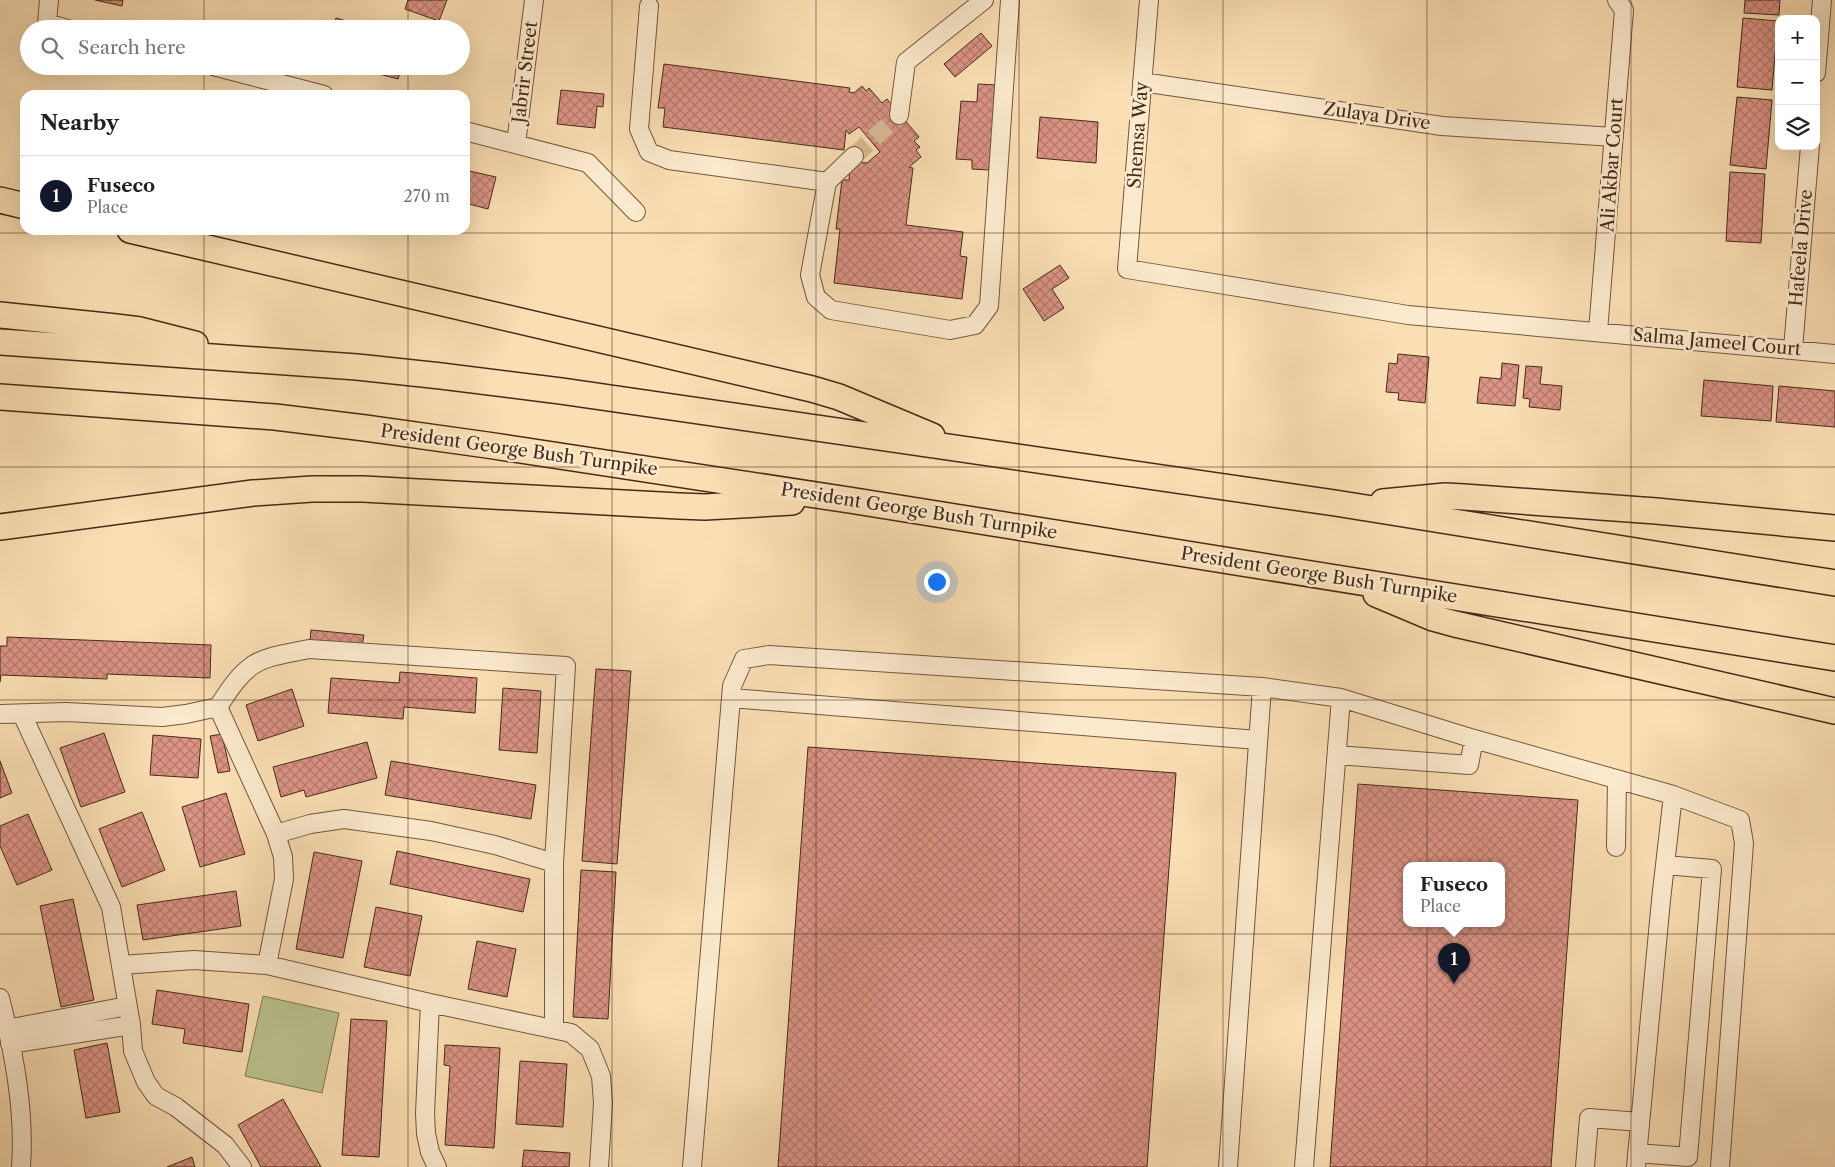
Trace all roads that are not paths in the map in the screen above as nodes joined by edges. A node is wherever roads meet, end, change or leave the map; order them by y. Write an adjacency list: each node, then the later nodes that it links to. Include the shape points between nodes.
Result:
1 (49, 0): 9 (street)
2 (534, 0): 17 (street, Jabrir Street)
3 (984, 0): 14 (street, via 906,62)
4 (1010, 0): 20 (street, via 989,306 975,325 950,330 831,310 816,297 810,275)
5 (1149, 0): 12 (street, Shemsa Way)
6 (1617, 0): 16 (street, Ali Akbar Court, via 1624,10)
7 (1822, 0): 10 (street)
8 (649, 6): 20 (street, via 639,130 649,152 669,160)
9 (47, 20)
10 (1817, 60)
11 (247, 75): 13 (street)
12 (1142, 82): 16 (street, Zulaya Drive, via 1442,126); 25 (street, Shemsa Way)
13 (305, 90)
14 (899, 115)
15 (470, 132): 17 (street)
16 (1614, 137): 27 (street, Ali Akbar Court)
17 (516, 144): 23 (street, via 588,163)
18 (1810, 150): 29 (street, Hafeela Drive)
19 (854, 156): 20 (street)
20 (827, 182)
21 (0, 200): 22 (highway)
22 (20, 205)
23 (636, 212)
24 (152, 235): 33 (highway, via 812,388 950,443)
25 (1127, 269): 27 (street, Salma Jameel Court, via 1408,315)
26 (0, 315): 31 (highway, via 140,330)
27 (1598, 331): 29 (street, Salma Jameel Court)
28 (0, 342): 31 (highway)
29 (1793, 349): 30 (street, Salma Jameel Court)
30 (1835, 354)
31 (271, 361): 33 (highway, via 478,380)
32 (0, 397): 34 (highway, President George Bush Turnpike, via 321,422)
33 (982, 452): 35 (highway)
34 (849, 500): 36 (highway, via 679,506 312,489 253,493); 38 (highway, President George Bush Turnpike)
35 (1335, 503): 37 (highway, via 1446,496); 39 (highway)
36 (0, 527)
37 (1835, 528)
38 (1329, 576): 40 (highway, President George Bush Turnpike); 45 (highway, via 1455,624)
39 (1835, 583)
40 (1835, 658)
41 (1262, 687): 42 (street, via 769,655 744,659 732,686); 43 (street); 48 (street)
42 (731, 698): 48 (street); 71 (street)
43 (1341, 698): 49 (street); 50 (street)
44 (218, 707): 47 (street, via 162,717 66,712); 53 (street); 55 (street, via 253,665 278,655 309,649 566,666)
45 (1835, 711)
46 (0, 714): 47 (street)
47 (22, 714): 57 (street, via 110,907)
48 (1258, 740): 72 (street)
49 (1474, 740): 50 (street, via 1469,765); 51 (street)
50 (1336, 755): 73 (street)
51 (1617, 780): 52 (street); 54 (street)
52 (1673, 795): 56 (street); 75 (street, via 1740,820 1744,843)
53 (276, 834): 55 (street, via 344,819 431,831 495,845); 58 (street, via 283,857 284,879)
54 (1616, 847)
55 (554, 863): 63 (street)
56 (1665, 865): 65 (street); 66 (street, via 1712,870 1688,1157)
57 (121, 965): 58 (street, via 194,960); 61 (street)
58 (267, 965): 60 (street)
59 (0, 998): 64 (street)
60 (430, 1003): 63 (street); 69 (street, via 425,1112 426,1134)
61 (127, 1006): 62 (street); 64 (street)
62 (131, 1025): 64 (street); 68 (street, via 133,1051 146,1082 156,1096 226,1145)
63 (554, 1028): 70 (street, via 571,1033 590,1048 601,1076 603,1104)
64 (8, 1048): 67 (street, via 22,1114)
65 (1640, 1122): 66 (street); 74 (street, via 1589,1118)
66 (1637, 1160)
67 (21, 1167)
68 (242, 1167)
69 (437, 1167)
70 (598, 1167)
71 (692, 1167)
72 (1228, 1167)
73 (1304, 1167)
74 (1585, 1167)
75 (1720, 1167)

